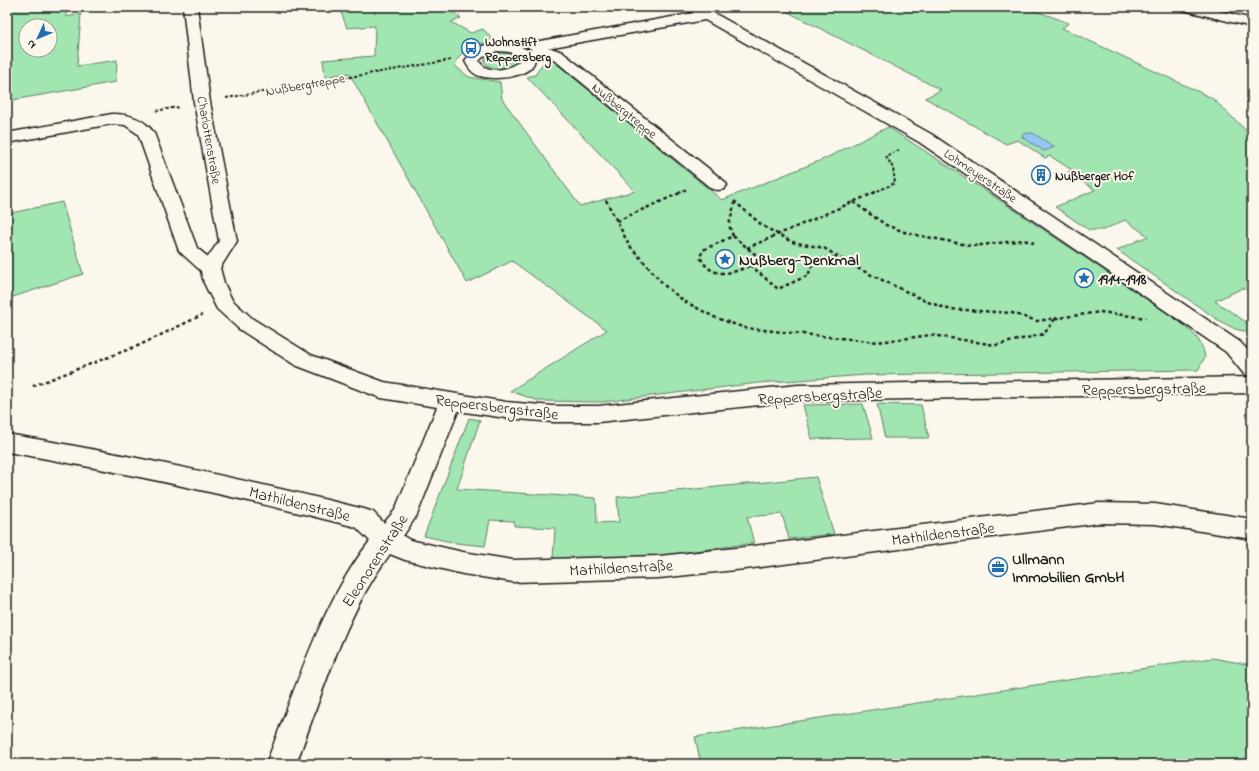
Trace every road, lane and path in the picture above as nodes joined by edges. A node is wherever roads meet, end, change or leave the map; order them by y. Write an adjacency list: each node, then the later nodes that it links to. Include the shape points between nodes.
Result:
1 (190, 7): 21 (street, Charlottenstraße, via 202,102 228,241)
2 (1188, 7): 4 (street)
3 (700, 11): 11 (street, Nußbergtreppe, via 551,42 523,52 551,52 557,55); 25 (street, Lohmeyerstraße, via 938,146 1234,347)
4 (1252, 23)
5 (457, 59): 6 (path, Nußbergtreppe)
6 (223, 98)
7 (185, 105): 8 (path)
8 (151, 111)
9 (7, 138): 21 (street, via 112,119 128,119 139,124 146,133 189,251)
10 (886, 156): 13 (path, via 893,168 895,183)
11 (714, 182): 14 (path)
12 (606, 200): 14 (path)
13 (853, 202): 15 (path); 17 (path, via 886,225 907,233 972,246 1024,240)
14 (617, 221): 24 (path, via 629,245 669,290 714,317 745,328 878,342 931,335 996,345 1044,334)
15 (778, 235): 16 (path, via 755,220 735,201 729,225); 18 (path); 19 (path, via 792,242 824,248)
16 (733, 236): 18 (path); 20 (path, via 703,250 700,257 702,264 720,274 733,273)
17 (1037, 244)
18 (747, 248): 20 (path, via 762,260)
19 (839, 259): 20 (path, via 821,259 812,263 808,275 778,289); 24 (path, via 912,295 948,309 1012,313 1037,321)
20 (750, 265)
21 (210, 268): 22 (street, Reppersbergstraße)
22 (224, 304): 27 (path, via 140,345); 28 (street, Reppersbergstraße, via 246,324 302,360 381,390)
23 (1151, 318): 24 (path, via 1100,312)
24 (1055, 319)
25 (1252, 369)
26 (1252, 385): 28 (street, Reppersbergstraße, via 798,393 598,414 506,410)
27 (33, 386)
28 (451, 401): 31 (street, Eleonorenstraße, via 404,515)
29 (7, 443): 31 (street, Mathildenstraße, via 235,487 364,519)
30 (1252, 529): 31 (street, Mathildenstraße, via 1155,514 1099,513 730,560 659,567 513,571 424,555)
31 (386, 539): 32 (street, Eleonorenstraße, via 364,568 338,616)
32 (281, 764)

